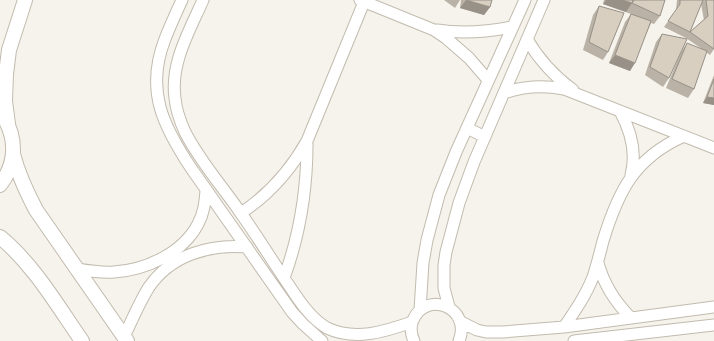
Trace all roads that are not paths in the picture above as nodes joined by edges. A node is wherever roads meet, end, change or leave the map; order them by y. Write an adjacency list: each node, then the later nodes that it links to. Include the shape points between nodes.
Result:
1 (25, 0): 17 (street, via 9,50 5,101)
2 (182, 0): 11 (street, via 164,40)
3 (203, 0): 12 (street, via 178,60)
4 (525, 0): 7 (street)
5 (544, 0): 9 (street)
6 (362, 1): 8 (street); 21 (street)
7 (512, 27): 8 (street, via 478,32); 10 (street)
8 (434, 30): 10 (street, via 469,58)
9 (527, 39): 13 (street); 14 (street, via 549,70)
10 (488, 80): 18 (street)
11 (157, 82): 12 (street); 26 (street, via 160,109 170,136)
12 (174, 84): 27 (street, via 177,109 186,133)
13 (504, 93): 14 (street, via 518,88 549,86); 20 (street)
14 (578, 94): 15 (street)
15 (620, 111): 19 (street); 24 (street, via 632,141 633,162)
16 (0, 112): 17 (street)
17 (8, 124): 23 (street, via 12,134)
18 (467, 128): 20 (street); 36 (street, via 447,173 432,218 423,263)
19 (684, 136): 22 (street); 24 (street, via 654,153)
20 (485, 138): 34 (street, via 459,203 446,252 444,278)
21 (307, 141): 27 (street, via 287,173 264,196); 33 (street, via 307,169 302,210 296,242)
22 (714, 148)
23 (13, 154): 25 (street, via 6,178); 32 (street, via 18,174 36,210)
24 (630, 178): 31 (street, via 611,219)
25 (0, 185)
26 (206, 191): 29 (street); 30 (street, via 203,213 198,224)
27 (241, 213): 33 (street)
28 (0, 237): 44 (street, via 48,289)
29 (247, 247): 30 (street, via 207,249); 45 (street, via 292,312)
30 (168, 260): 32 (street, via 126,270 102,272); 43 (street, via 142,299)
31 (598, 263): 37 (street, via 610,293); 41 (street, via 587,290)
32 (77, 269): 43 (street)
33 (284, 278): 38 (street, via 309,313 327,328 341,333 369,336)
34 (449, 307): 36 (street, via 434,304); 39 (street)
35 (714, 307): 37 (street)
36 (420, 310): 38 (street)
37 (631, 318): 41 (street)
38 (412, 322): 46 (street)
39 (461, 322): 41 (street, via 477,330 494,333); 47 (street)
40 (714, 325): 42 (street)
41 (564, 327)
42 (618, 338): 48 (street)
43 (126, 339)
44 (82, 341)
45 (322, 341)
46 (414, 341)
47 (459, 341)
48 (574, 341)

